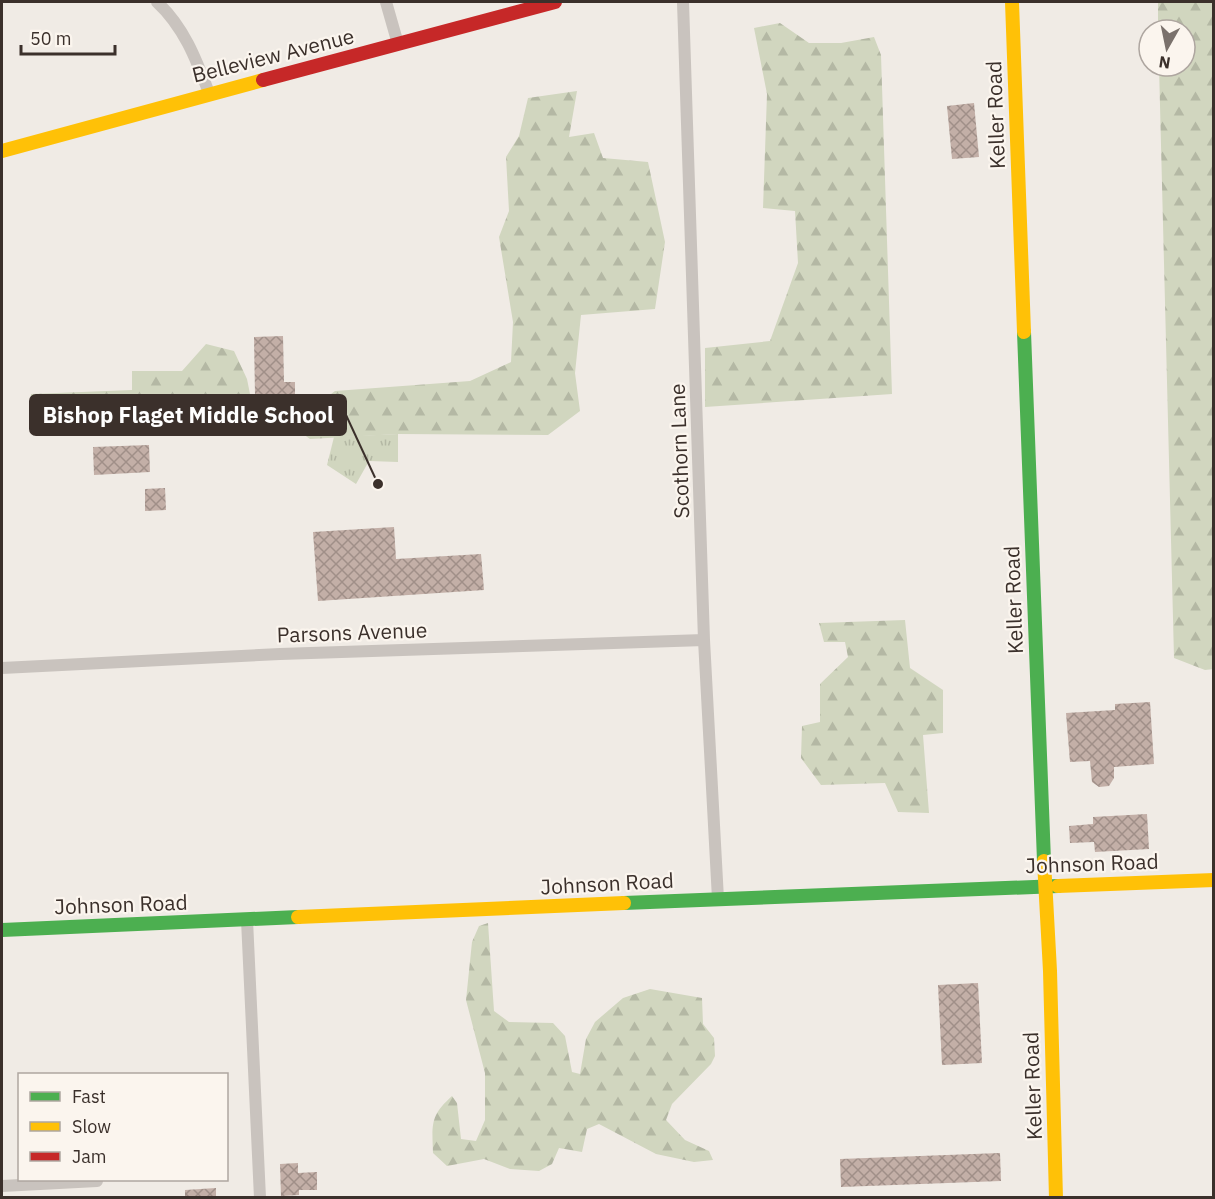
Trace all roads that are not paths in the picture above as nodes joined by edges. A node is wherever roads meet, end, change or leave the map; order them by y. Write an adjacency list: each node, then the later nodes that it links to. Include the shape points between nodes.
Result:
1 (157, 2): 7 (street, via 172,16 195,56)
2 (386, 2): 6 (street)
3 (555, 2): 6 (street, Belleview Avenue)
4 (683, 2): 9 (street, Scothorn Lane)
5 (1012, 2): 12 (street, Keller Road)
6 (398, 45): 7 (street, Belleview Avenue)
7 (208, 93): 8 (street, Belleview Avenue)
8 (2, 151)
9 (704, 640): 10 (street, Parsons Avenue); 13 (street, Scothorn Lane)
10 (2, 668)
11 (1214, 880): 12 (street, Johnson Road)
12 (1045, 885): 13 (street, Johnson Road); 19 (street, Keller Road)
13 (718, 899): 14 (street, Johnson Road)
14 (247, 920): 15 (street, Johnson Road); 18 (street)
15 (2, 930)
16 (97, 1181): 17 (street)
17 (2, 1186)
18 (260, 1197)
19 (1056, 1197)

